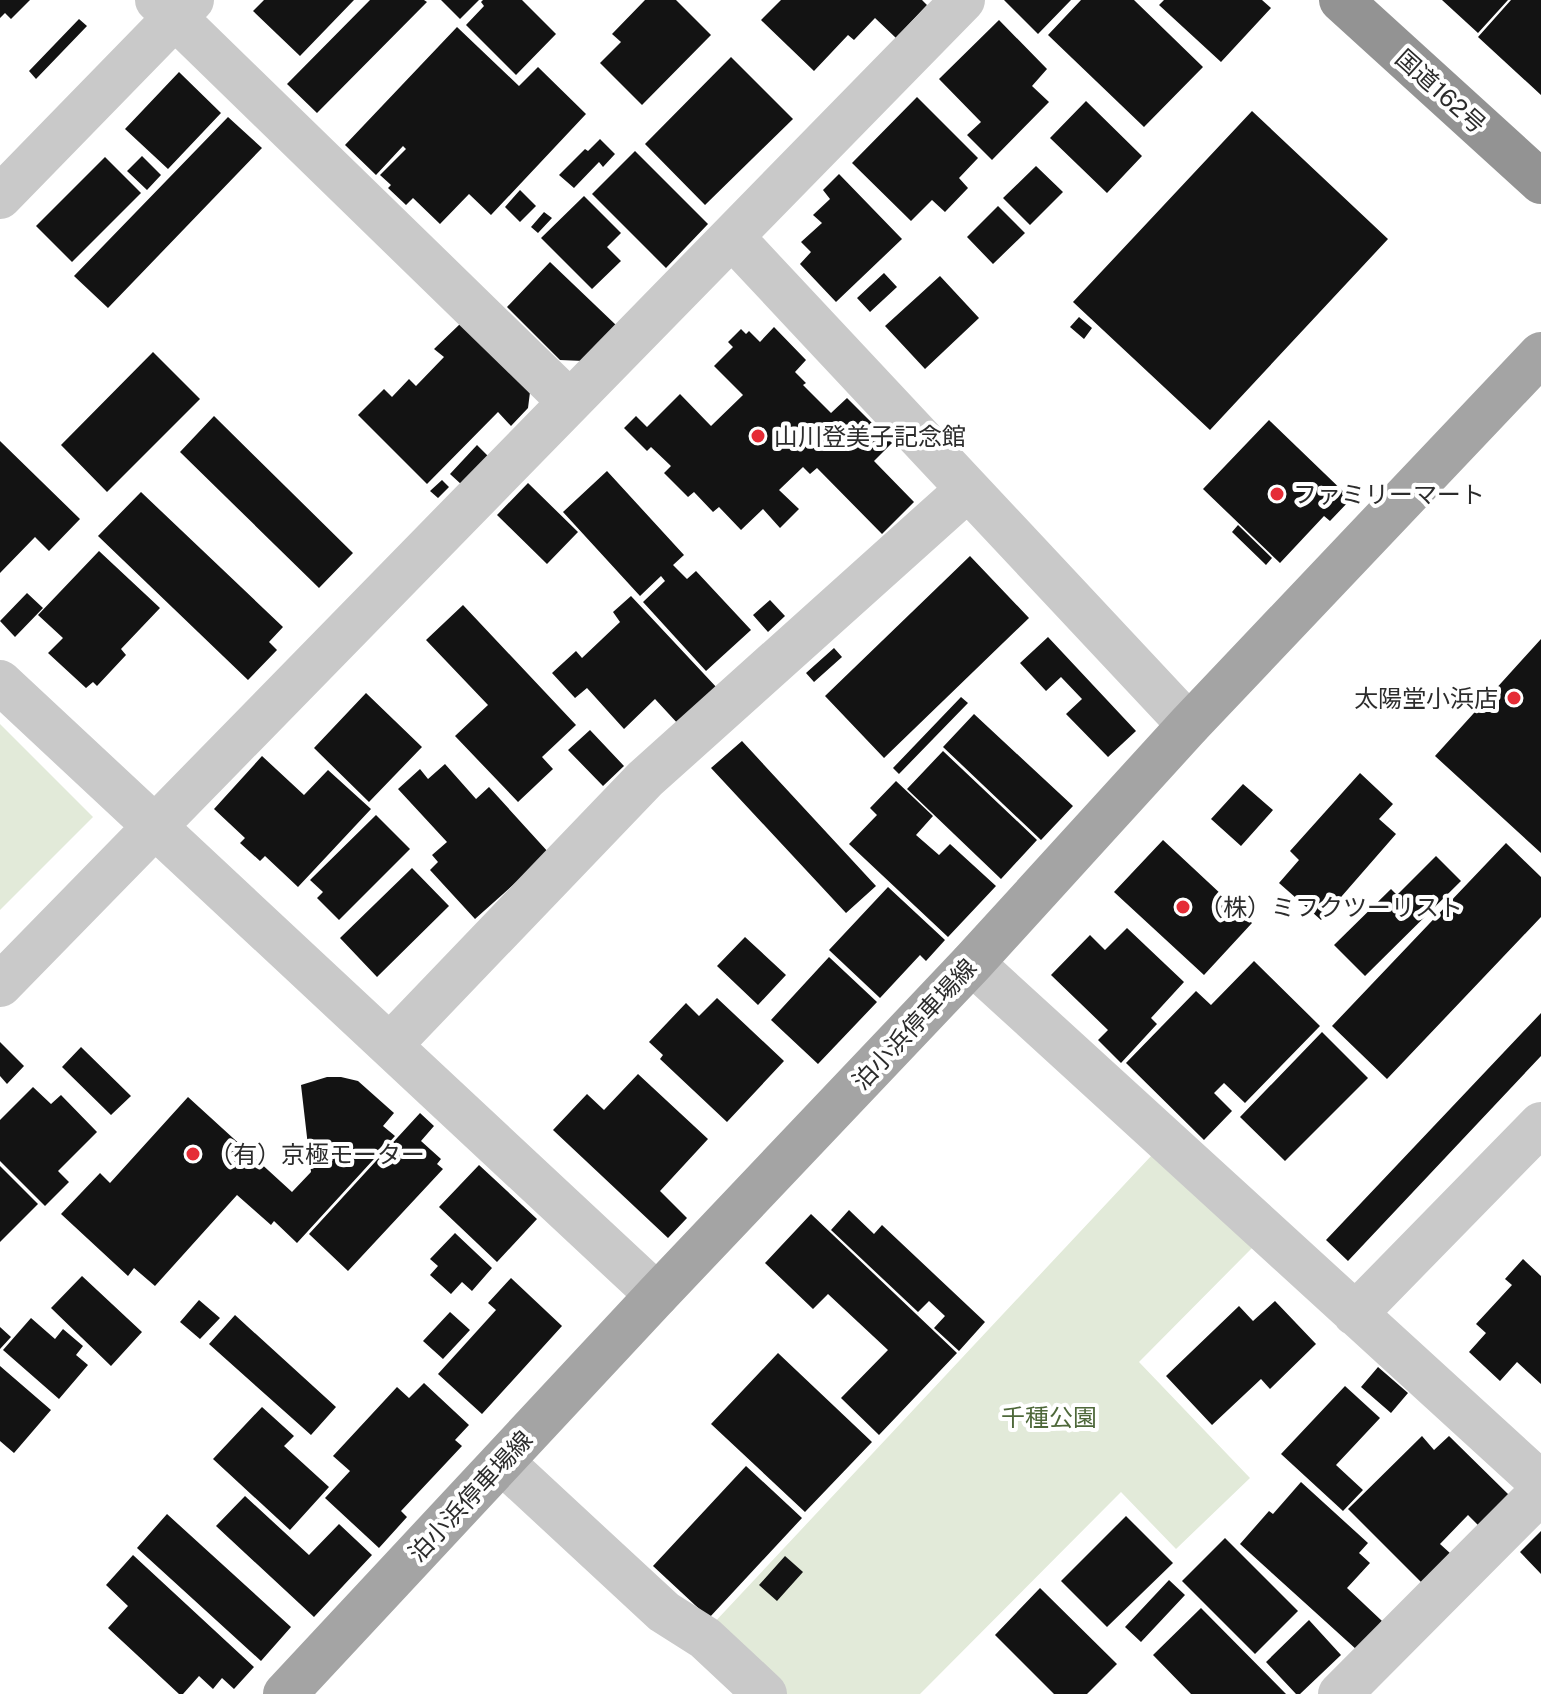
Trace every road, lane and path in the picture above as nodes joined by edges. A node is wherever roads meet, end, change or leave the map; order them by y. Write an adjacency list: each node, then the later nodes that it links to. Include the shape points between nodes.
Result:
1 (963, 0): 6 (street)
2 (1341, 0): 4 (highway, 国道162号)
3 (175, 6): 5 (street); 8 (street)
4 (1541, 182)
5 (0, 197)
6 (732, 237): 8 (street); 9 (street)
7 (1541, 354): 11 (main road, 泊小浜停車場線)
8 (569, 401): 12 (street)
9 (968, 489): 11 (street); 15 (street, via 645,779)
10 (0, 682): 12 (street)
11 (1189, 725): 13 (main road, 泊小浜停車場線)
12 (155, 826): 14 (street); 15 (street)
13 (972, 963): 17 (main road, 泊小浜停車場線); 18 (street)
14 (0, 985)
15 (390, 1045): 17 (street)
16 (1541, 1124): 18 (street)
17 (657, 1295): 19 (main road, 泊小浜停車場線)
18 (1355, 1314): 20 (street)
19 (502, 1462): 22 (main road, 泊小浜停車場線); 23 (street, via 664,1612 705,1638)
20 (1541, 1483)
21 (1541, 1492): 24 (street)
22 (285, 1694)
23 (765, 1694)
24 (1340, 1694)

